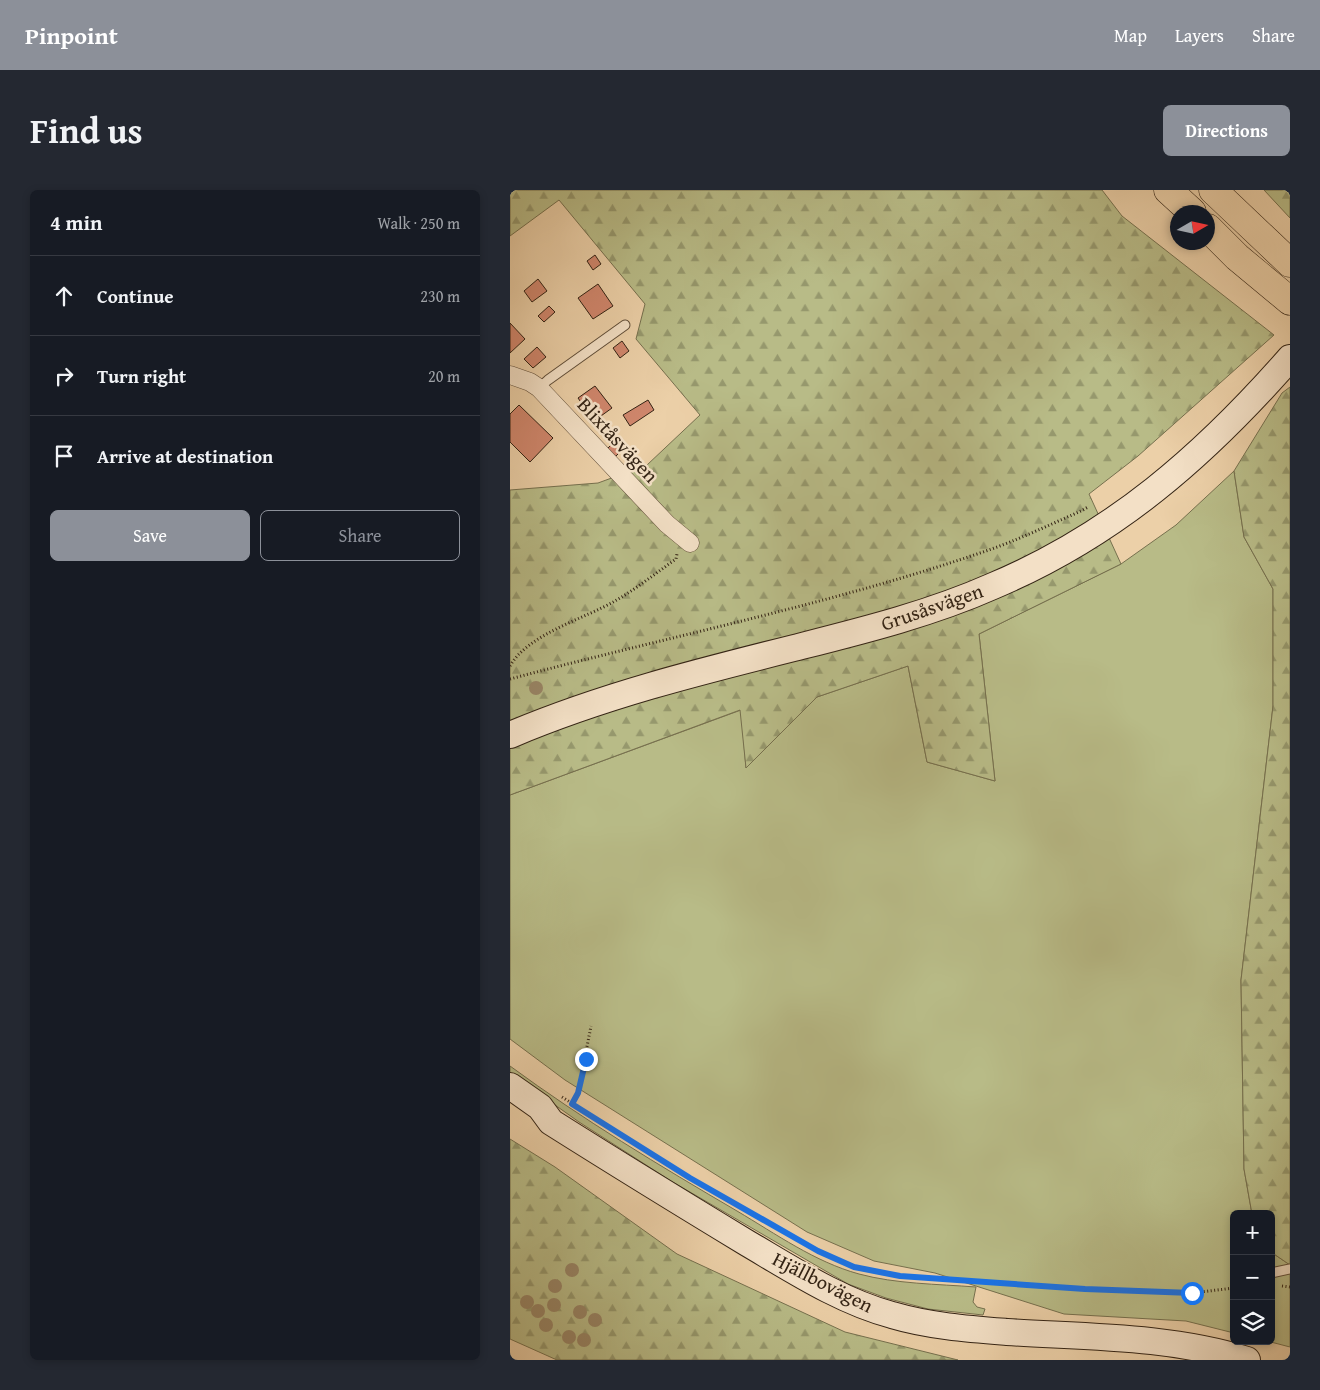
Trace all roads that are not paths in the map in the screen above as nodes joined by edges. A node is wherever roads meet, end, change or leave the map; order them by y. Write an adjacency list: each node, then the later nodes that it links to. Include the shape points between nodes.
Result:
1 (1168, 190): 3 (highway)
2 (1213, 190): 5 (highway)
3 (1184, 205)
4 (1215, 235): 6 (highway)
5 (1290, 263)
6 (1290, 301)
7 (625, 325): 10 (lane)
8 (1290, 358): 12 (street, Grusåsvägen, via 1229,424 1146,498 1064,552 1025,571 961,599 908,617 618,694)
9 (510, 375): 10 (street, Blixtåsvägen)
10 (539, 388): 11 (street, Blixtåsvägen, via 667,524)
11 (690, 543)
12 (510, 735)
13 (510, 1086): 15 (street, Hjällbovägen, via 540,1107)
14 (510, 1103): 15 (street, Hjällbovägen, via 539,1120)
15 (551, 1122): 18 (street, Hjällbovägen, via 799,1274 847,1299 892,1316 968,1329 1164,1343)
16 (1290, 1269): 17 (lane)
17 (1275, 1272)
18 (1247, 1360)

